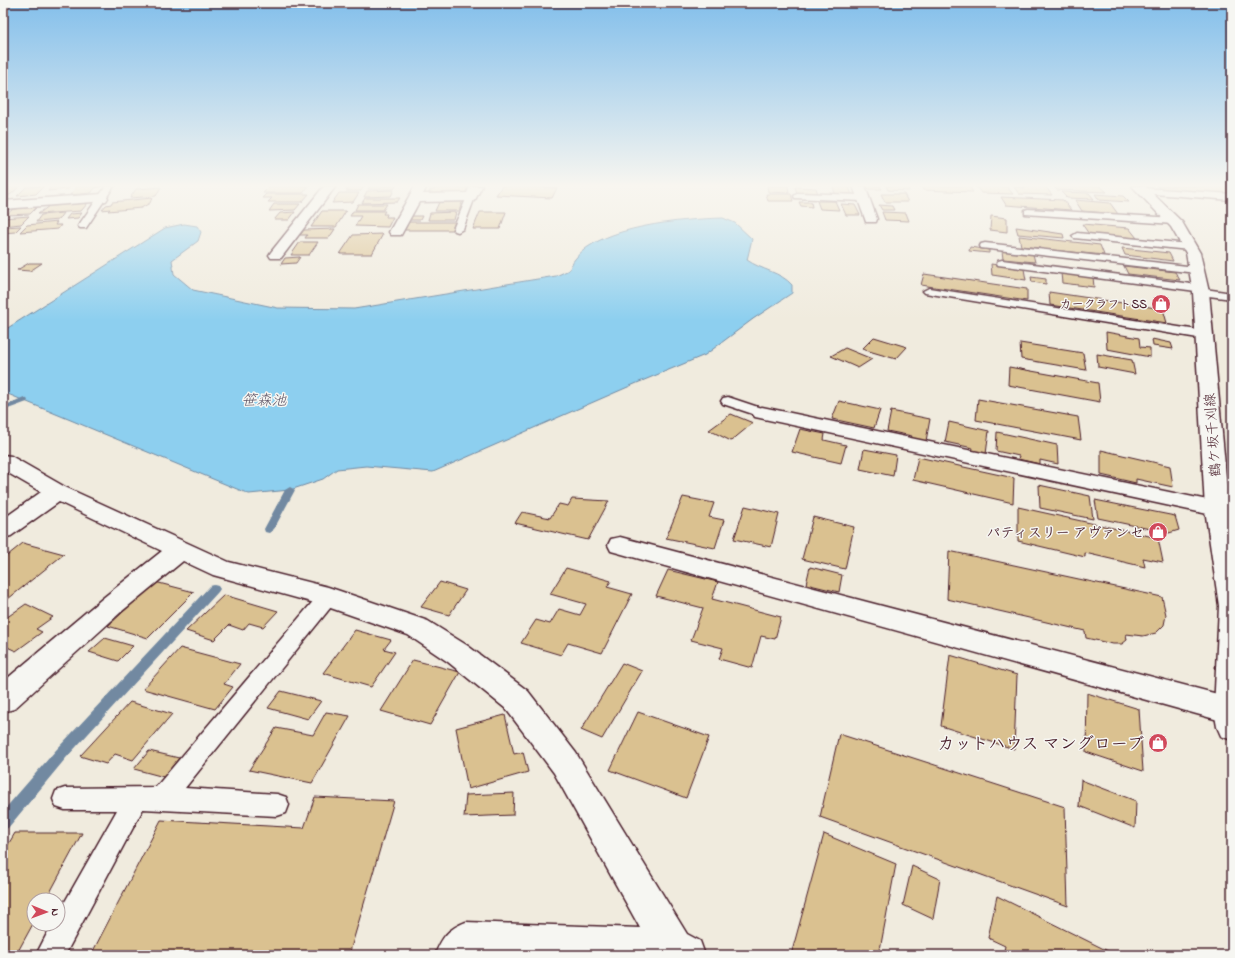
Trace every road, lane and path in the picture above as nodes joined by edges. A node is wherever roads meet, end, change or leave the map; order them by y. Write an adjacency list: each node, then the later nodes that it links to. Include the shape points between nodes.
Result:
1 (295, 231): 6 (street)
2 (1180, 231): 5 (street, 鶴ケ坂千刈線)
3 (1077, 236): 5 (lane)
4 (985, 246): 8 (lane)
5 (1189, 246): 8 (street, 鶴ケ坂千刈線, via 1193,253)
6 (276, 255)
7 (1002, 263): 8 (lane)
8 (1199, 283): 10 (lane); 11 (street, 鶴ケ坂千刈線)
9 (929, 291): 11 (lane)
10 (1232, 296)
11 (1204, 335): 16 (street, 鶴ケ坂千刈線)
12 (728, 401): 13 (lane)
13 (762, 413): 16 (street)
14 (3, 461): 15 (street)
15 (57, 492): 17 (street); 19 (street)
16 (1217, 508): 21 (street, 鶴ケ坂千刈線)
17 (3, 530)
18 (620, 545): 23 (street)
19 (180, 550): 20 (street, via 222,570); 22 (street, via 112,605)
20 (328, 596): 25 (lane); 28 (street, via 418,628 458,654 516,700 565,764)
21 (1232, 606): 23 (street, 鶴ケ坂千刈線)
22 (3, 700)
23 (1231, 719)
24 (136, 798): 25 (lane); 26 (lane); 29 (lane)
25 (162, 798): 27 (lane)
26 (65, 799)
27 (277, 805)
28 (679, 951): 30 (street, via 466,941)
29 (50, 955)
30 (454, 955)

